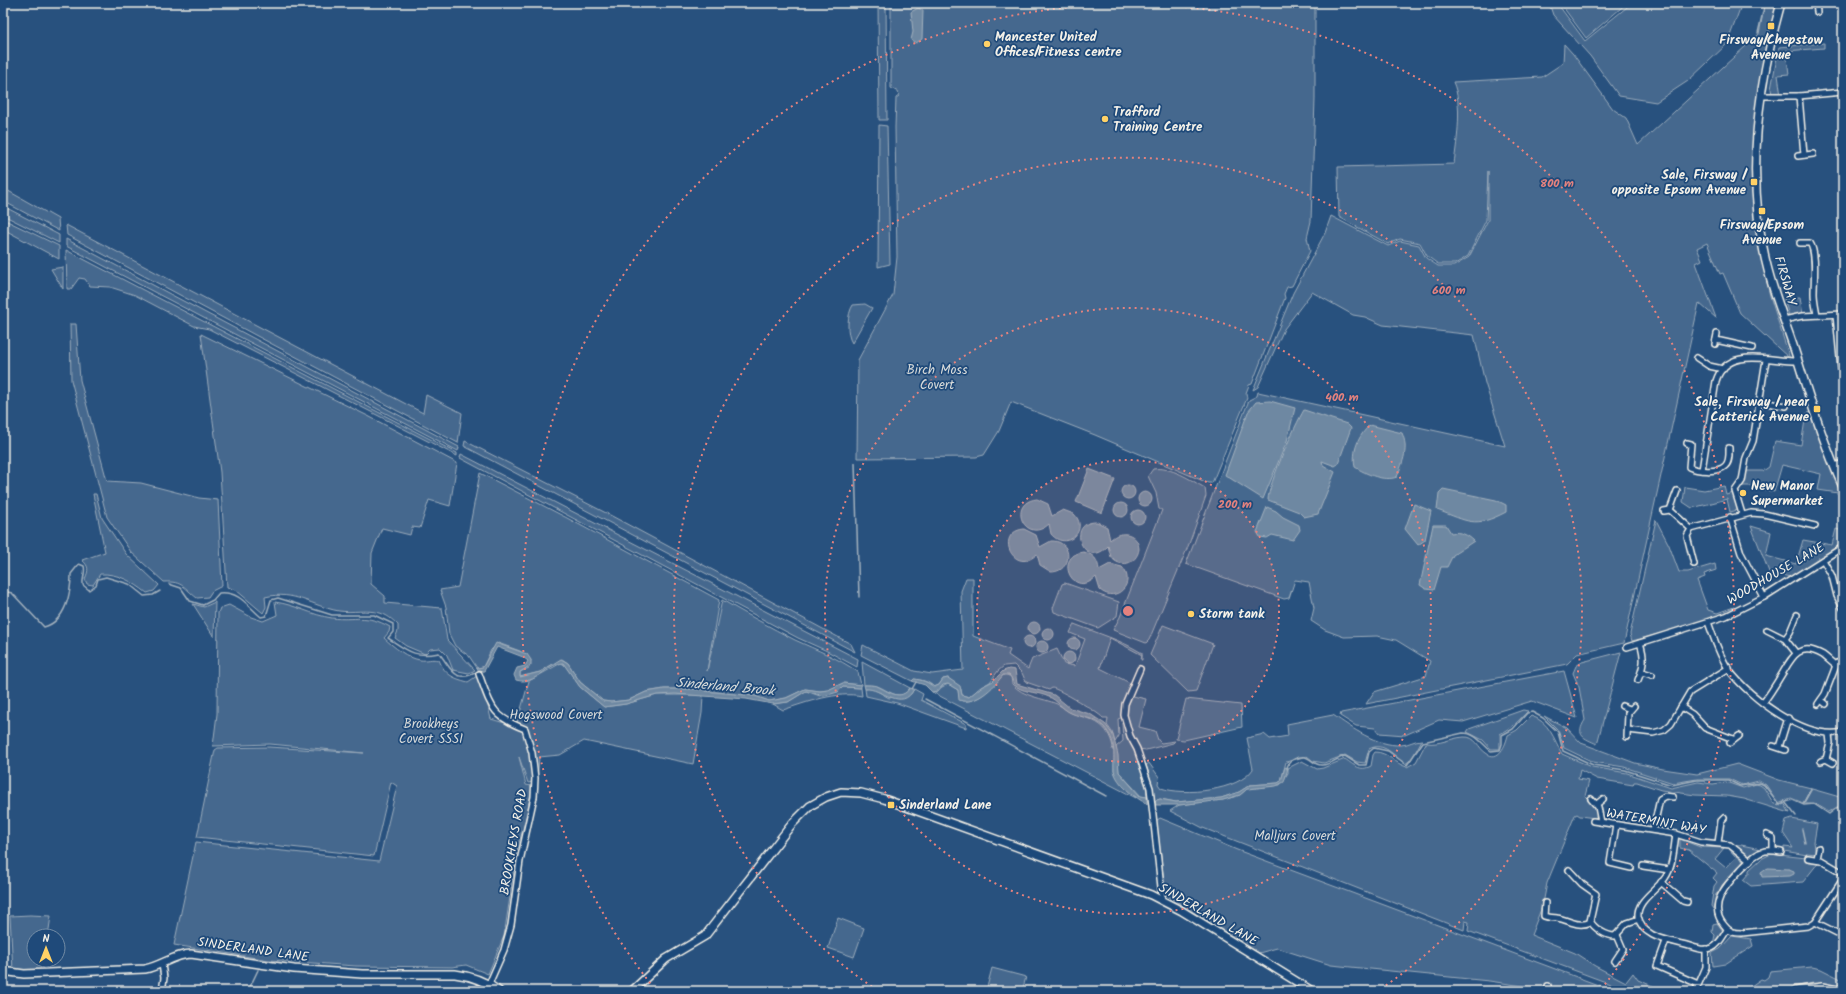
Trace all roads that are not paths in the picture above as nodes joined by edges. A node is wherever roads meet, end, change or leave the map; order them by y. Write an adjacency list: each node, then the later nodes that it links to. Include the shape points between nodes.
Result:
1 (1780, 3): 5 (street, FIRSWAY)
2 (1816, 3): 3 (street)
3 (1817, 12)
4 (1843, 92): 6 (street)
5 (1762, 96): 6 (street); 12 (street, FIRSWAY, via 1757,149 1757,200 1763,250)
6 (1799, 96): 7 (street, via 1801,155)
7 (1813, 154)
8 (1800, 243): 11 (street, via 1810,243 1812,246)
9 (1843, 314): 10 (street)
10 (1836, 315): 11 (street); 19 (street)
11 (1817, 316): 12 (street)
12 (1784, 320): 17 (street, FIRSWAY)
13 (1716, 339): 14 (street, via 1749,347)
14 (1744, 357): 16 (street); 18 (street, via 1732,361)
15 (1697, 358): 18 (street, via 1709,366)
16 (1766, 360): 17 (street); 20 (street)
17 (1798, 361): 25 (street, FIRSWAY)
18 (1722, 369): 26 (street, via 1716,381)
19 (1842, 380)
20 (1760, 402): 21 (street); 31 (street, via 1742,481 1735,491)
21 (1784, 405)
22 (1687, 443): 26 (street, via 1691,444 1689,467)
23 (1729, 448): 26 (street, via 1728,462 1725,466 1716,470)
24 (1843, 463): 25 (street)
25 (1834, 466): 27 (street, FIRSWAY)
26 (1702, 470)
27 (1843, 487)
28 (1677, 491): 29 (street)
29 (1670, 510): 30 (street); 34 (street)
30 (1664, 511)
31 (1742, 514): 32 (street); 33 (street, via 1764,514)
32 (1730, 517): 34 (street); 38 (street, via 1741,552)
33 (1815, 526)
34 (1691, 529): 37 (street, via 1687,536)
35 (1843, 547): 36 (street, WOODHOUSE LANE)
36 (1823, 560): 38 (street, WOODHOUSE LANE); 39 (street, via 1832,576)
37 (1694, 564)
38 (1764, 596): 41 (street, WOODHOUSE LANE, via 1726,616)
39 (1843, 608)
40 (1797, 615): 43 (street)
41 (1708, 622): 44 (street, WOODHOUSE LANE); 47 (street, via 1718,649)
42 (1763, 636): 43 (street, via 1768,629)
43 (1785, 639): 46 (street)
44 (1640, 643): 45 (street, WOODHOUSE LANE); 49 (street, via 1644,656)
45 (1627, 647)
46 (1796, 653): 53 (street); 54 (street, via 1816,652 1836,664 1820,702)
47 (1729, 668): 53 (street, via 1744,688); 56 (street, via 1694,688)
48 (1140, 669): 92 (street, via 1125,704 1124,715 1151,793 1162,896)
49 (1642, 672): 51 (street); 52 (street)
50 (479, 674): 106 (street, BROOKHEYS ROAD, via 491,708 496,714 525,729 532,753 535,778 534,797 520,861 511,926)
51 (1652, 675)
52 (1638, 680)
53 (1763, 703): 57 (street)
54 (1826, 704)
55 (1622, 706): 58 (street, via 1632,708 1628,716)
56 (1681, 707): 58 (street, via 1671,724 1661,732); 61 (street, via 1705,728 1732,741)
57 (1788, 718): 60 (street, via 1808,728); 63 (street, via 1782,748)
58 (1628, 730): 62 (street)
59 (1843, 732): 60 (street)
60 (1829, 734): 64 (street, via 1830,743)
61 (1739, 736)
62 (1626, 737)
63 (1773, 746)
64 (1826, 759): 65 (street); 66 (street)
65 (1821, 761)
66 (1833, 763)
67 (1673, 797): 75 (street, via 1665,796 1660,799)
68 (1591, 799): 70 (street)
69 (1603, 799): 70 (street)
70 (1597, 804): 73 (street)
71 (1724, 818): 78 (street, via 1721,821)
72 (1593, 821): 73 (street, WATERMINT WAY)
73 (1601, 822): 74 (street, WATERMINT WAY)
74 (1616, 825): 75 (street, WATERMINT WAY); 86 (street, via 1610,862)
75 (1653, 830): 76 (street, WATERMINT WAY)
76 (1676, 834): 78 (street, WATERMINT WAY, via 1701,842); 88 (street)
77 (1767, 835): 80 (street, via 1773,838)
78 (1717, 843): 84 (street, WATERMINT WAY, via 1731,845)
79 (1820, 848): 83 (street)
80 (1772, 850): 81 (street); 84 (street, via 1759,853)
81 (1781, 852)
82 (1808, 858): 83 (street)
83 (1817, 859): 89 (street)
84 (1750, 861): 98 (street, via 1729,882 1720,897 1718,915)
85 (1643, 866): 88 (street)
86 (1631, 868)
87 (1569, 870): 96 (street, via 1596,894 1590,916)
88 (1669, 870): 91 (street)
89 (1843, 873)
90 (1843, 879): 97 (street)
91 (1662, 882): 93 (street); 95 (street, via 1642,904 1638,913)
92 (1160, 899): 111 (street, SINDERLAND LANE, via 884,799 841,792 818,801 801,814 705,936 666,959); 112 (street, SINDERLAND LANE)
93 (1687, 902)
94 (1545, 903): 96 (street, via 1544,916 1575,925)
95 (1639, 919): 99 (street, via 1627,923); 101 (street, via 1647,932)
96 (1591, 922): 99 (street, via 1593,926 1611,936)
97 (1815, 922): 98 (street, via 1803,927 1742,933); 100 (street)
98 (1727, 930): 102 (street, via 1715,946)
99 (1618, 935): 103 (street, via 1623,949)
100 (1843, 936)
101 (1666, 941): 102 (street, via 1700,950); 107 (street, via 1657,966)
102 (1706, 949): 107 (street, via 1706,967)
103 (1615, 961)
104 (162, 964): 105 (street, SINDERLAND LANE, via 132,970 24,974); 106 (street, SINDERLAND LANE, via 182,955 196,954 294,969 362,974 455,974 470,976); 109 (street)
105 (3, 971)
106 (489, 984): 110 (street, SINDERLAND LANE)
107 (1698, 984): 108 (street)
108 (1696, 990)
109 (162, 991)
110 (499, 991)
111 (632, 991)
112 (1312, 991)
113 (1795, 991): 114 (street, via 1822,987)
114 (1842, 991)

